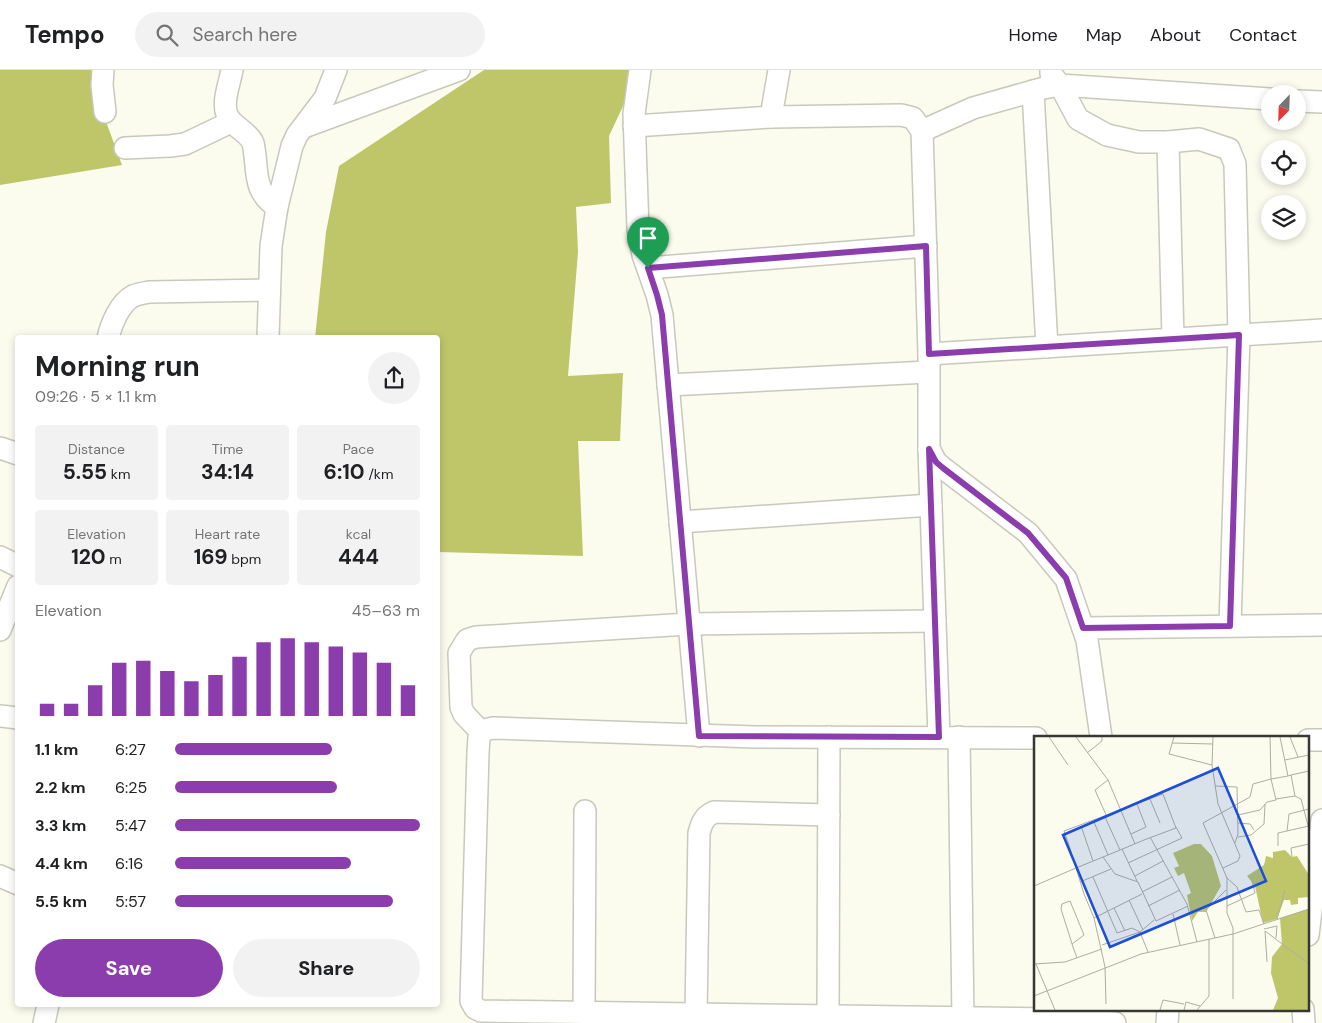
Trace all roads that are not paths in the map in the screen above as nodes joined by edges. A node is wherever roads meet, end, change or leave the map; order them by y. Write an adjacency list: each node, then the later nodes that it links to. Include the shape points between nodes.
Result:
1 (103, 70): 12 (street)
2 (232, 70): 14 (street, via 225,111)
3 (336, 70): 16 (street, via 325,98)
4 (459, 70): 16 (street)
5 (640, 70): 15 (street)
6 (779, 70): 13 (street)
7 (1055, 78): 8 (street); 9 (street); 18 (street, via 1078,119 1108,135 1139,142)
8 (1033, 91): 17 (street, via 973,108); 29 (street)
9 (1261, 98)
10 (1306, 101): 11 (street)
11 (1322, 102)
12 (105, 112)
13 (771, 117): 15 (street); 17 (street, via 902,115 913,118)
14 (231, 122): 19 (street, via 178,145); 20 (street, via 254,142 257,181 270,203)
15 (634, 126): 22 (street, via 638,230)
16 (302, 128): 20 (street, via 292,146)
17 (922, 131): 21 (street)
18 (1168, 142): 27 (street, via 1199,139 1229,150 1235,164); 28 (street)
19 (125, 148)
20 (277, 207): 23 (street)
21 (926, 246): 22 (street); 30 (street)
22 (648, 268): 31 (street, via 662,315)
23 (269, 290): 25 (street, via 141,294 125,303); 26 (street)
24 (1322, 330): 27 (street)
25 (109, 335)
26 (268, 335)
27 (1239, 335): 28 (street); 43 (street)
28 (1174, 339): 29 (street)
29 (1047, 347): 30 (street)
30 (929, 363): 31 (street); 33 (street)
31 (668, 385): 36 (street)
32 (0, 448): 34 (street)
33 (929, 449): 35 (street); 45 (street, via 943,468 1028,533 1066,578)
34 (15, 453)
35 (931, 505): 36 (street); 40 (street)
36 (680, 522): 41 (street)
37 (0, 557): 38 (street)
38 (15, 564)
39 (15, 593): 44 (street)
40 (935, 621): 41 (street); 52 (street)
41 (689, 624): 48 (street, via 467,640 458,653 461,707); 49 (street)
42 (1322, 625): 43 (street)
43 (1230, 626): 45 (street)
44 (1, 628)
45 (1083, 628): 50 (street)
46 (0, 716): 47 (street)
47 (15, 718)
48 (481, 732): 49 (street, via 493,728); 63 (street, via 471,1002 481,1011)
49 (699, 736): 51 (street)
50 (1101, 736)
51 (828, 737): 52 (street); 55 (street)
52 (949, 737): 53 (street); 67 (street)
53 (1034, 738)
54 (585, 811): 63 (street)
55 (829, 815): 64 (street, via 714,812 702,821 699,833); 66 (street)
56 (1322, 820): 59 (street)
57 (0, 876): 58 (street)
58 (15, 883)
59 (1310, 919)
60 (48, 1007): 68 (street)
61 (1168, 1010): 70 (street)
62 (1303, 1010): 71 (street)
63 (584, 1013): 64 (street)
64 (696, 1014): 66 (street)
65 (1056, 1014): 67 (street); 69 (street)
66 (828, 1020): 67 (street)
67 (955, 1020)
68 (44, 1023)
69 (1115, 1023)
70 (1167, 1023)
71 (1304, 1023)

